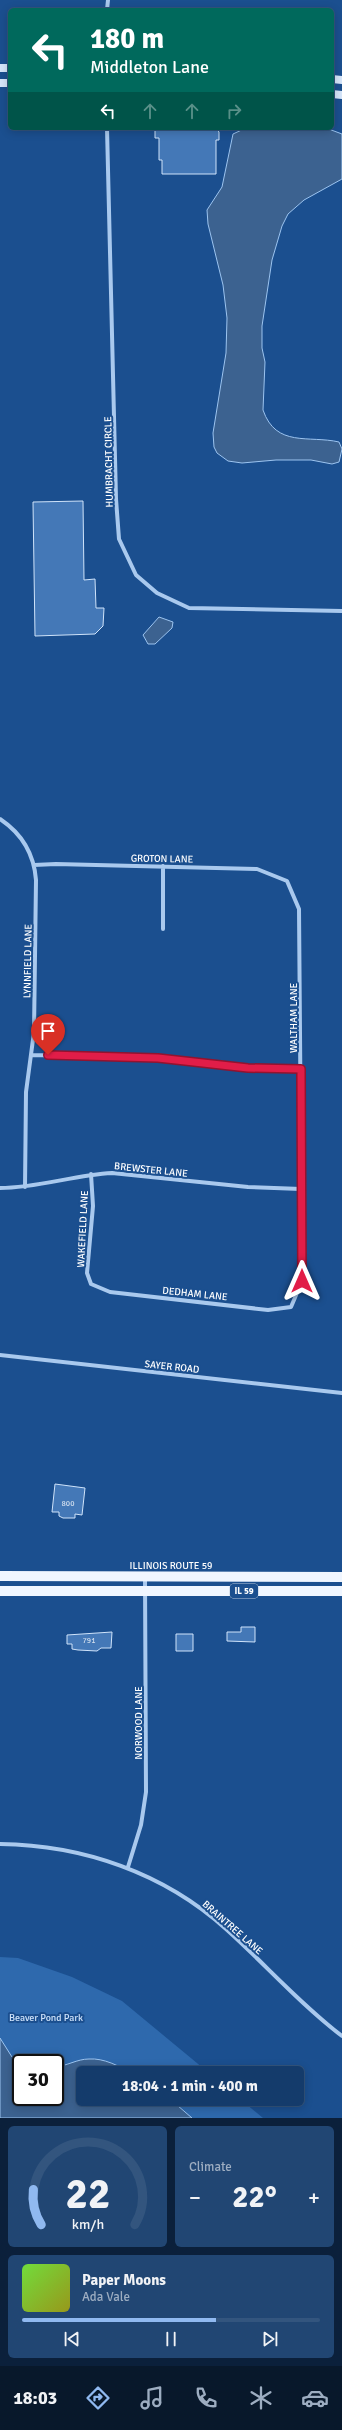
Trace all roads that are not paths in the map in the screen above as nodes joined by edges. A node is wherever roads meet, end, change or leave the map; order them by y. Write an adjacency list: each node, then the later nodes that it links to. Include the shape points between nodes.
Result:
1 (107, 130): 2 (street, HUMBRACHT CIRCLE, via 116,499 119,538 136,575 157,593 189,608)
2 (342, 611)
3 (0, 819): 4 (street, LYNNFIELD LANE, via 19,835)
4 (34, 865): 5 (street, GROTON LANE); 8 (street, LYNNFIELD LANE, via 36,892)
5 (163, 866): 6 (street, GROTON LANE, via 251,868); 7 (street)
6 (287, 881): 9 (street, WALTHAM LANE, via 300,916)
7 (162, 929)
8 (32, 1055): 9 (street, via 158,1058 248,1068); 11 (street, LYNNFIELD LANE, via 26,1092)
9 (301, 1069): 13 (street, WALTHAM LANE)
10 (91, 1174): 11 (street, BREWSTER LANE); 13 (street, BREWSTER LANE, via 120,1173 248,1188); 14 (street, WAKEFIELD LANE, via 93,1206 87,1273)
11 (25, 1187): 12 (street, BREWSTER LANE)
12 (0, 1188)
13 (301, 1188): 15 (street, WALTHAM LANE, via 302,1281)
14 (92, 1284): 15 (street, DEDHAM LANE, via 110,1292 268,1310 291,1307)
15 (295, 1300)
16 (0, 1355): 17 (street, SAYER ROAD)
17 (342, 1393)
18 (0, 1576): 19 (main road, ILLINOIS ROUTE 59 / IL 59)
19 (145, 1577): 20 (main road, ILLINOIS ROUTE 59 / IL 59); 22 (street, NORWOOD LANE)
20 (342, 1577)
21 (0, 1591): 22 (main road, IL 59)
22 (145, 1591): 23 (main road, IL 59); 25 (street, NORWOOD LANE, via 146,1792 142,1824)
23 (342, 1591)
24 (0, 1844): 25 (street, BRAINTREE LANE, via 68,1851)
25 (128, 1867): 26 (street, BRAINTREE LANE, via 162,1884 200,1908)
26 (342, 2036)

